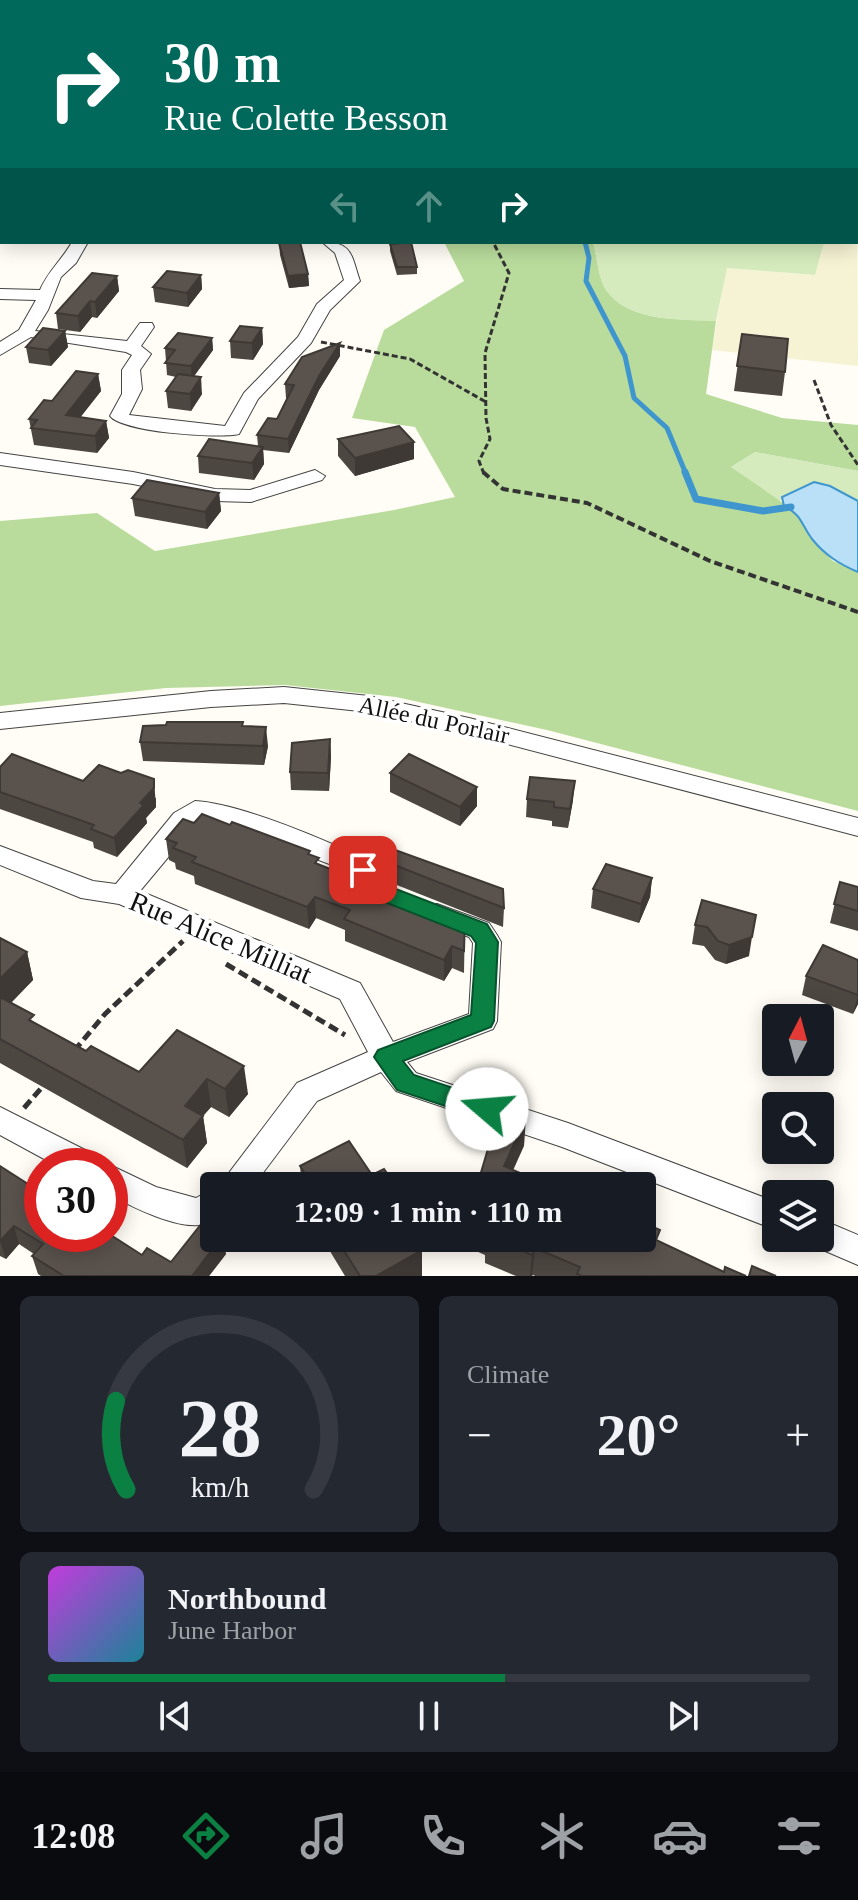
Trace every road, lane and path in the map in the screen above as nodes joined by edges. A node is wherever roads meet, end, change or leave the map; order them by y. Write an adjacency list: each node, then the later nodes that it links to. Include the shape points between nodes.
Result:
1 (79, 244): 5 (street)
2 (333, 244): 8 (street, via 342,251 352,281 323,307)
3 (494, 244): 12 (path, via 509,273 485,353)
4 (0, 294): 5 (street)
5 (44, 295): 7 (street)
6 (146, 327): 9 (street)
7 (25, 333): 9 (street); 10 (street)
8 (305, 339): 9 (street, via 250,397 232,430 221,432 119,416 132,397 136,385 131,370 142,354); 12 (path, via 410,359)
9 (131, 347)
10 (0, 350)
11 (814, 380): 14 (path, via 828,421)
12 (486, 402): 16 (path, via 490,439 479,461 483,473 503,489 587,503 710,561)
13 (0, 459): 15 (street, via 215,495 251,496)
14 (858, 465)
15 (315, 476)
16 (858, 612)
17 (0, 721): 18 (street, Allée du Porlair, via 284,695 369,704)
18 (858, 827)
19 (4, 862): 20 (street, Rue Alice Milliat, via 90,891)
20 (122, 894): 22 (street, Rue Alice Milliat); 25 (street, via 183,819 195,810 215,811 341,858 363,870 365,886 479,930 487,942 483,1021)
21 (169, 936): 22 (path)
22 (193, 939): 25 (street, Rue Alice Milliat, via 350,991); 26 (path, via 105,1014)
23 (225, 964): 24 (path)
24 (346, 1035)
25 (386, 1057): 30 (street, via 307,1092); 32 (street, via 406,1082 568,1136)
26 (67, 1059)
27 (48, 1081): 28 (path)
28 (5, 1123): 29 (street)
29 (52, 1148)
30 (246, 1172)
31 (128, 1188): 33 (street)
32 (762, 1211)
33 (200, 1213)
34 (834, 1240): 35 (street)
35 (858, 1250)

